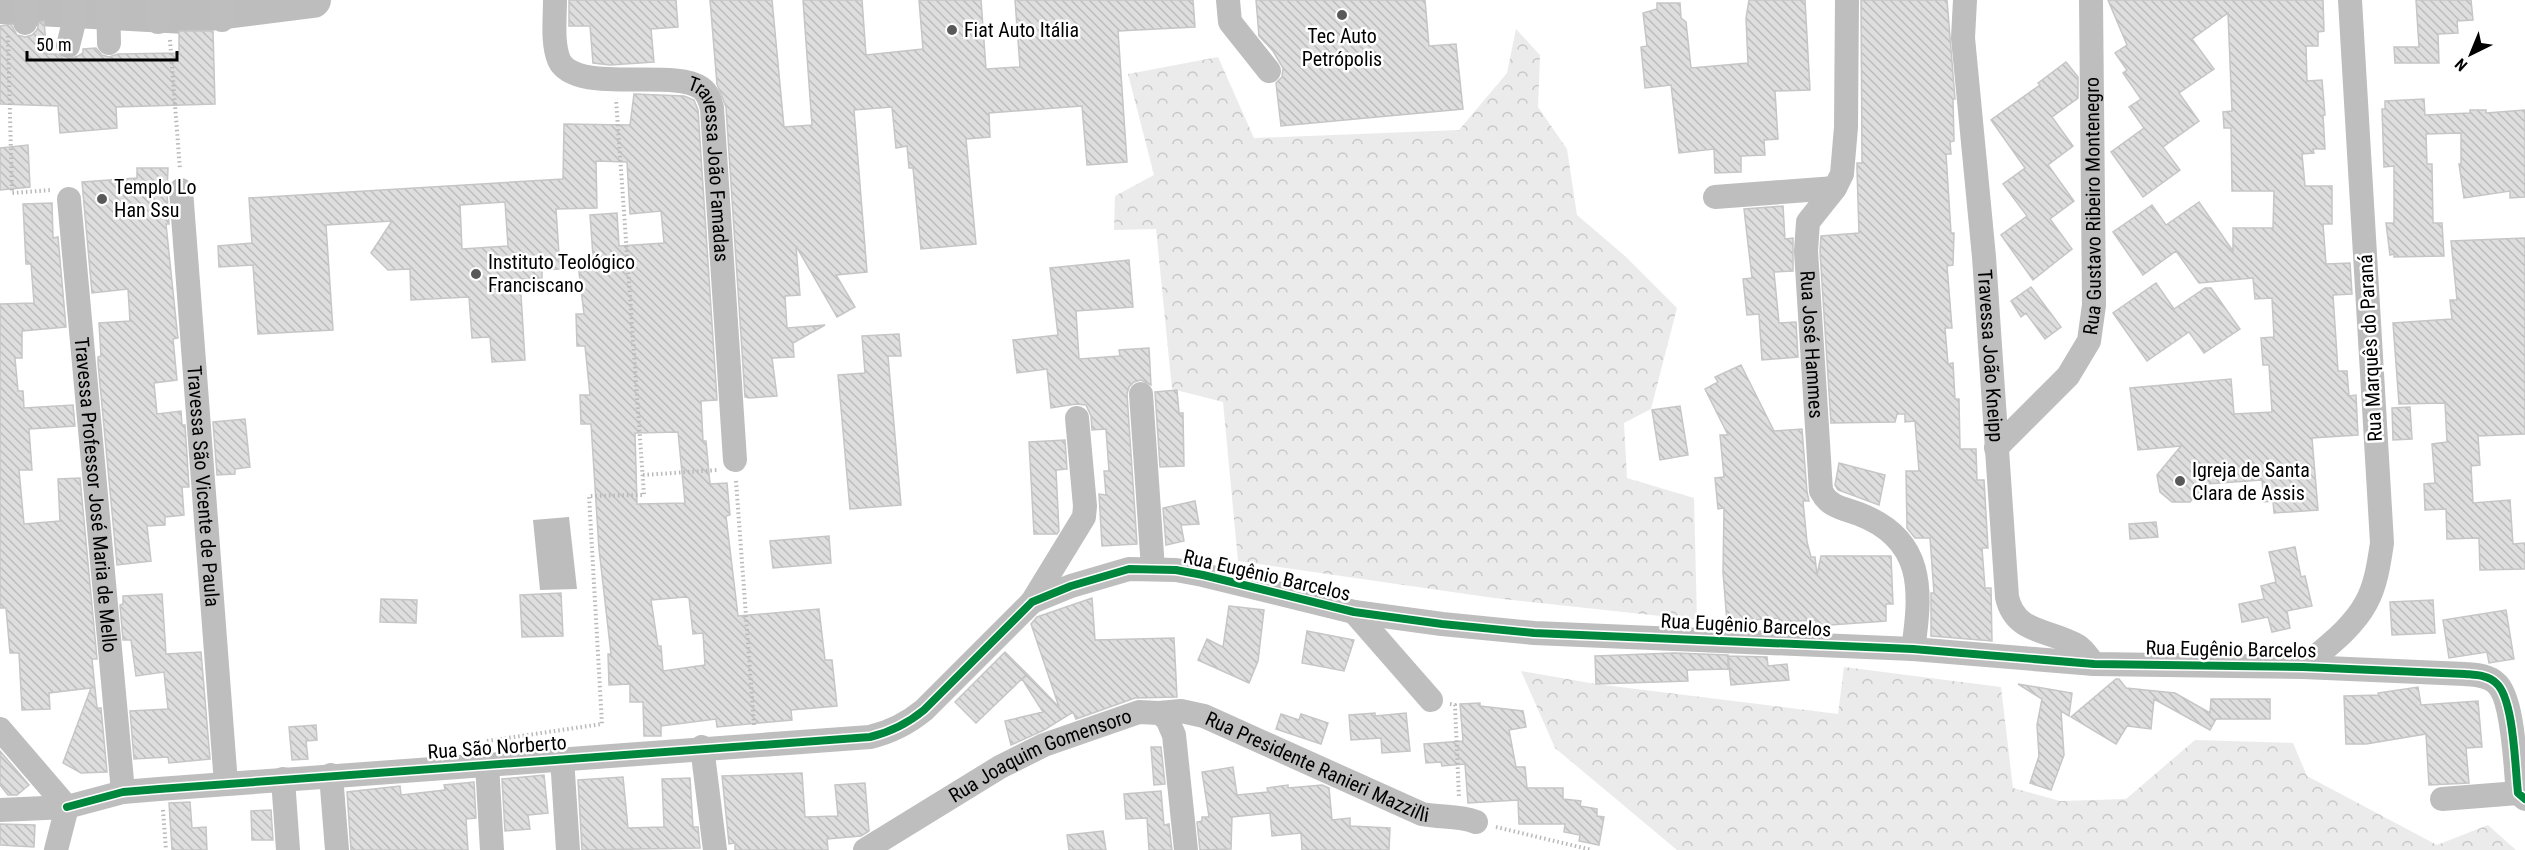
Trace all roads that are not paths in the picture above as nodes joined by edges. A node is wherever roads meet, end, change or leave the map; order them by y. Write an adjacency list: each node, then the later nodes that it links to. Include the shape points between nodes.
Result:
1 (555, 0): 17 (street, Travessa João Famadas, via 556,45 565,68 584,76 615,80 692,83 708,96 712,108)
2 (1228, 0): 9 (street, via 1230,22)
3 (1847, 0): 10 (street, Rua José Hammes, via 1846,127 1842,174)
4 (1965, 0): 16 (street, Travessa João Kneipp, via 1963,38 1984,257)
5 (2091, 0): 16 (street, Rua Gustavo Ribeiro Montenegro, via 2094,305 2089,341 2068,376)
6 (2350, 0): 23 (street, Rua Marquês do Paraná, via 2382,543 2378,574 2366,603 2341,635)
7 (74, 8): 8 (street)
8 (68, 46)
9 (1269, 70)
10 (1835, 188): 12 (street); 21 (street, Rua José Hammes, via 1808,222 1806,250 1821,491 1831,505 1875,520 1906,547 1912,558 1917,594)
11 (181, 190): 33 (street, Travessa São Vicente de Paula)
12 (1715, 197)
13 (69, 199): 34 (street, Travessa Professor José Maria de Mello)
14 (1142, 394): 18 (street)
15 (1077, 418): 19 (street, via 1084,517)
16 (1996, 448): 22 (street, Travessa João Kneipp, via 2010,610 2026,625 2080,647)
17 (735, 460)
18 (1153, 569): 19 (street, Rua Eugênio Barcelos, via 1129,569); 20 (street, Rua Eugênio Barcelos, via 1203,575)
19 (1032, 602): 25 (street, Rua Eugênio Barcelos)
20 (1354, 612): 21 (street, Rua Eugênio Barcelos, via 1534,633); 24 (street)
21 (1913, 649): 22 (street, Rua Eugênio Barcelos)
22 (2094, 664): 23 (street, Rua Eugênio Barcelos)
23 (2303, 667): 35 (street, Rua Eugênio Barcelos, via 2487,677 2497,683 2508,704)
24 (1431, 700)
25 (924, 710): 28 (street, Rua São Norberto, via 891,732 870,737)
26 (1159, 713): 39 (street, Rua Presidente Ranieri Mazzilli, via 1181,711 1204,716 1422,814); 46 (street, Rua Joaquim Gomensoro, via 1140,712 1044,746 1000,767); 47 (street, Rua Joaquim Gomensoro, via 1167,719 1174,735)
27 (0, 725): 37 (street)
28 (702, 747): 29 (street, Rua São Norberto); 45 (street)
29 (562, 758): 30 (street, Rua São Norberto); 44 (street)
30 (487, 764): 31 (street, Rua São Norberto); 43 (street)
31 (331, 775): 32 (street, Rua São Norberto); 42 (street)
32 (283, 779): 33 (street, Rua São Norberto); 41 (street)
33 (226, 784): 34 (street, Rua São Norberto)
34 (123, 792): 37 (street, Rua São Norberto)
35 (2521, 796): 36 (street)
36 (2442, 799)
37 (67, 807): 38 (street, Rua São Norberto); 40 (street)
38 (0, 810)
39 (1468, 819)
40 (56, 850)
41 (288, 850)
42 (337, 850)
43 (492, 850)
44 (568, 850)
45 (716, 850)
46 (865, 850)
47 (1186, 850)

